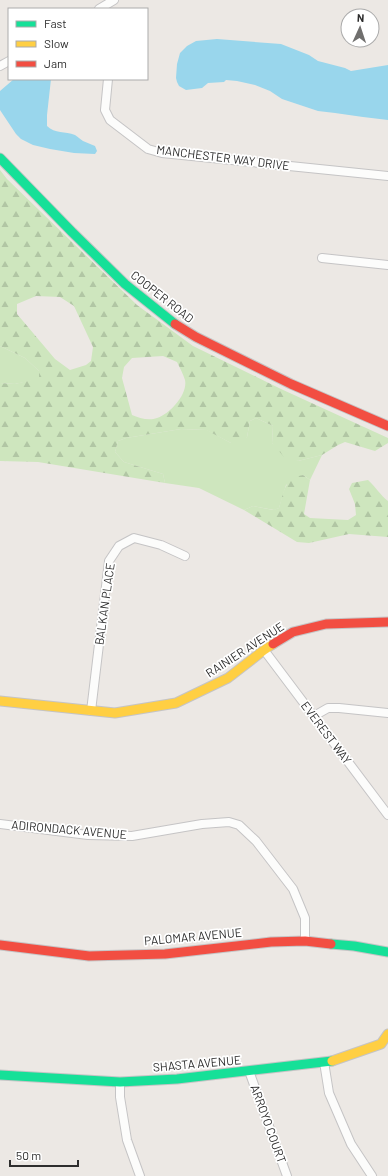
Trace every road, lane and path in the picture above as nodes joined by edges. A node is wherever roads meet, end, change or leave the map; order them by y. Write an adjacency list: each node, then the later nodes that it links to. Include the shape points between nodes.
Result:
1 (111, 4): 2 (street)
2 (101, 8)
3 (108, 80): 5 (street, MANCHESTER WAY DRIVE, via 105,110 110,120 148,149 162,153)
4 (0, 158): 8 (street, COOPER ROAD, via 125,284 172,322 196,337 291,384)
5 (388, 176)
6 (322, 258): 7 (street)
7 (388, 265)
8 (388, 426)
9 (185, 556): 13 (street, BALKAN PLACE, via 161,545 134,538 119,546 109,561)
10 (388, 622): 11 (street, RAINIER AVENUE, via 326,624 293,632)
11 (264, 650): 13 (street, RAINIER AVENUE, via 228,678 176,704 115,713); 15 (street, EVEREST WAY)
12 (0, 701): 13 (street, RAINIER AVENUE)
13 (91, 711)
14 (388, 713): 15 (street, via 328,708)
15 (314, 716): 16 (street, EVEREST WAY)
16 (388, 815)
17 (0, 824): 18 (street, ADIRONDACK AVENUE, via 88,835 132,836 215,823 229,822 239,825 256,841 293,889 305,918)
18 (305, 941): 19 (street, PALOMAR AVENUE, via 271,942 165,954 89,956); 20 (street, PALOMAR AVENUE)
19 (0, 946)
20 (388, 952)
21 (388, 1034): 22 (street, SHASTA AVENUE, via 380,1044 334,1061)
22 (324, 1062): 23 (street, SHASTA AVENUE); 28 (street, via 329,1093 350,1144)
23 (249, 1071): 25 (street, SHASTA AVENUE, via 177,1080); 27 (street, ARROYO COURT)
24 (0, 1075): 25 (street, SHASTA AVENUE)
25 (120, 1082): 26 (street, via 127,1140)
26 (140, 1176)
27 (287, 1176)
28 (372, 1176)

